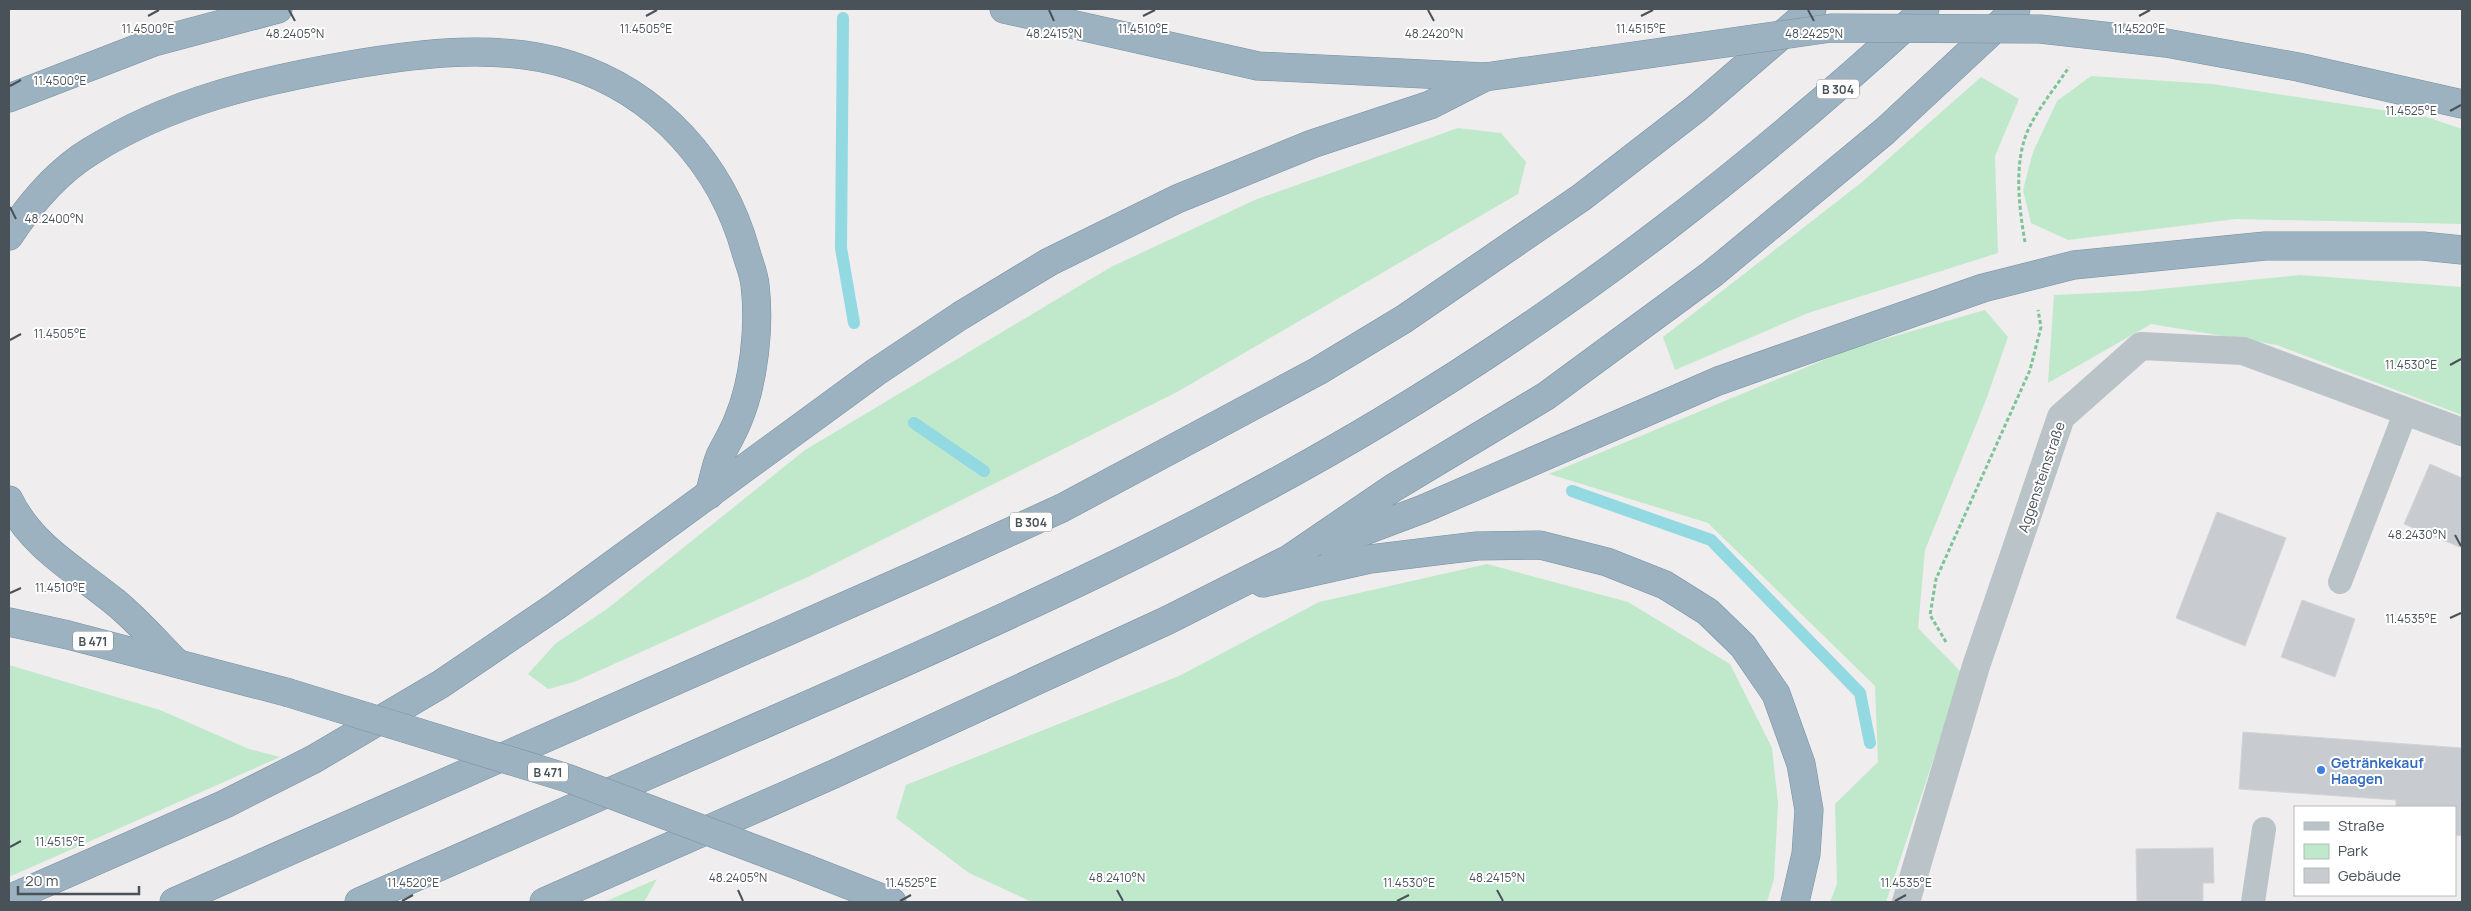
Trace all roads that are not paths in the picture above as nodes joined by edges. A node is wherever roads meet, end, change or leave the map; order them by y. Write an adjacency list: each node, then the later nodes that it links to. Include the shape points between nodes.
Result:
1 (278, 9): 7 (highway, via 154,42)
2 (1004, 9): 6 (highway, via 1258,66)
3 (1812, 9): 22 (highway, B 304, via 1697,108 1582,197 1404,319 1318,370 1062,508)
4 (1925, 9): 23 (highway, B 304, via 1747,166 1642,246 1511,340 1377,424 1194,525 1073,585 947,644)
5 (2016, 9): 15 (highway, via 1885,131 1712,274 1546,396 1393,488)
6 (1485, 77): 8 (highway, bridge, via 1831,28 2040,29 2166,43 2298,67); 13 (highway, via 1430,105 1312,144 1177,199 1049,262 876,372)
7 (9, 98)
8 (2462, 104)
9 (9, 236): 13 (highway, via 47,187 89,152 146,121 199,99 277,78 413,55 514,53 570,65 615,84 663,116 699,154 726,196 741,234 755,284 757,330 739,419 719,459)
10 (2462, 250): 15 (highway, via 2423,246 2265,246 2074,265 1983,288 1718,381 1423,509)
11 (2406, 411): 12 (street, Aggensteinstraße); 16 (lane); 27 (street, Aggensteinstraße, via 2243,351 2141,346 2061,417 1976,666)
12 (2462, 432)
13 (709, 495): 21 (highway, via 556,606 441,684 314,759 225,804)
14 (9, 500): 19 (highway, via 44,548 116,602)
15 (1289, 559): 17 (highway)
16 (2340, 582)
17 (1230, 591): 24 (highway, via 834,774); 26 (highway, via 1370,559 1486,546 1540,546 1607,562 1665,585 1708,612 1736,640 1776,694 1801,764 1809,810 1806,854)
18 (9, 622): 19 (highway, B 471)
19 (177, 663): 25 (highway, B 471, bridge, via 286,692 567,778)
20 (2264, 830): 28 (lane)
21 (9, 899)
22 (174, 902)
23 (359, 902)
24 (544, 902)
25 (892, 902)
26 (1795, 902)
27 (1906, 902)
28 (2253, 902)

